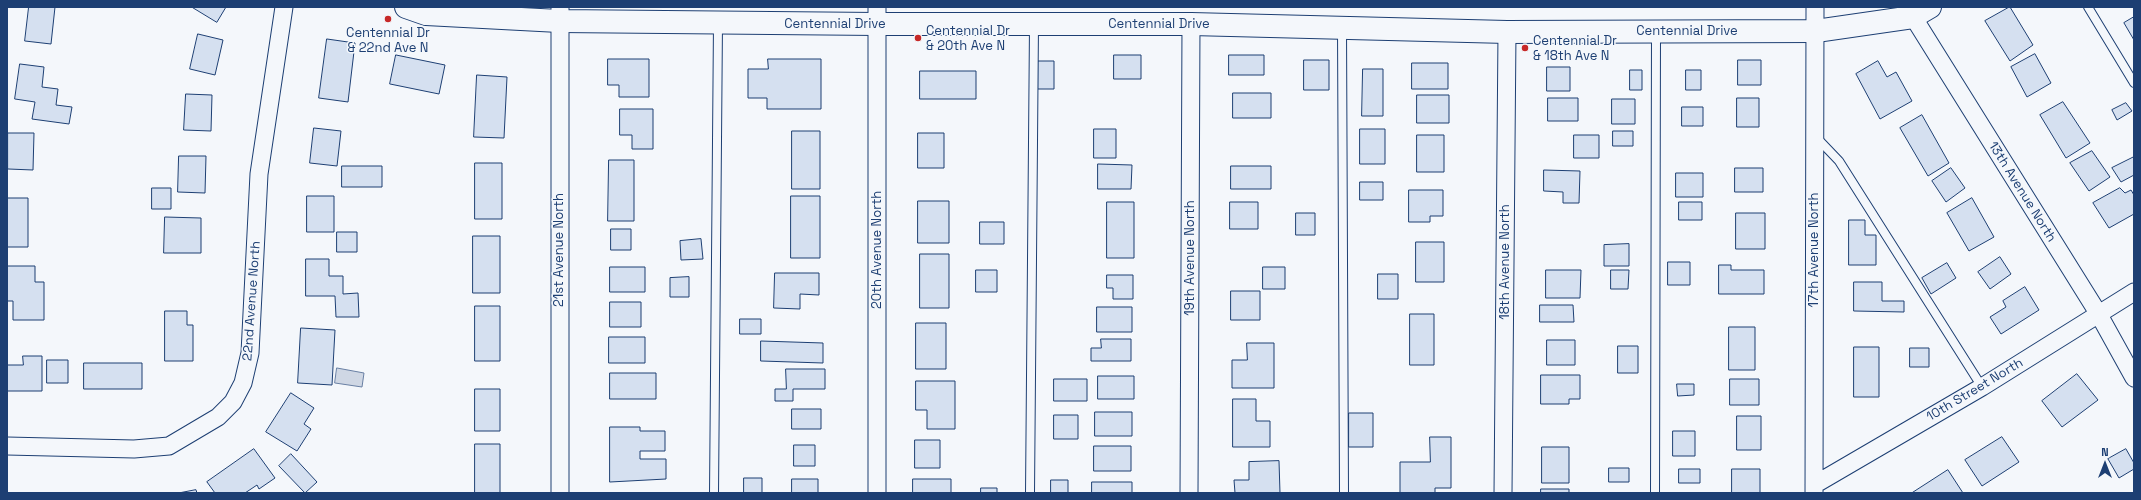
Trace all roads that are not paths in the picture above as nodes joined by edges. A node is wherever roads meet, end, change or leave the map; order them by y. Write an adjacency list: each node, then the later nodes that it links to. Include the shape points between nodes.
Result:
1 (284, 7): 21 (street, 22nd Avenue North, via 259,174 250,353 242,383 233,402 218,417 169,446 134,449)
2 (406, 7): 6 (street, Centennial Drive, via 426,14)
3 (1815, 7): 13 (street, 17th Avenue North)
4 (2088, 7): 15 (lane)
5 (1916, 10): 13 (street, Centennial Drive); 18 (street, 13th Avenue North)
6 (559, 14): 8 (street, Centennial Drive); 23 (street, 21st Avenue North)
7 (877, 16): 8 (street, Centennial Drive); 9 (street, Centennial Drive); 25 (street, 20th Avenue North)
8 (718, 23): 24 (lane)
9 (1034, 24): 10 (street, Centennial Drive); 26 (lane)
10 (1191, 24): 11 (street, Centennial Drive); 27 (street, 19th Avenue North)
11 (1342, 28): 14 (street, Centennial Drive); 28 (lane)
12 (1656, 31): 13 (street, Centennial Drive); 14 (street, Centennial Drive); 30 (lane)
13 (1816, 31): 16 (street, 17th Avenue North)
14 (1507, 32): 29 (street, 18th Avenue North)
15 (2134, 83)
16 (1814, 134): 20 (lane, via 1839,161); 22 (street, 17th Avenue North)
17 (2134, 292): 18 (street, 10th Street North)
18 (2098, 313): 19 (street, 13th Avenue North); 20 (street, 10th Street North)
19 (2134, 378)
20 (1982, 387): 22 (street, 10th Street North)
21 (7, 446)
22 (1814, 489)
23 (560, 493)
24 (714, 493)
25 (877, 493)
26 (1030, 493)
27 (1189, 493)
28 (1344, 493)
29 (1503, 493)
30 (1655, 493)

